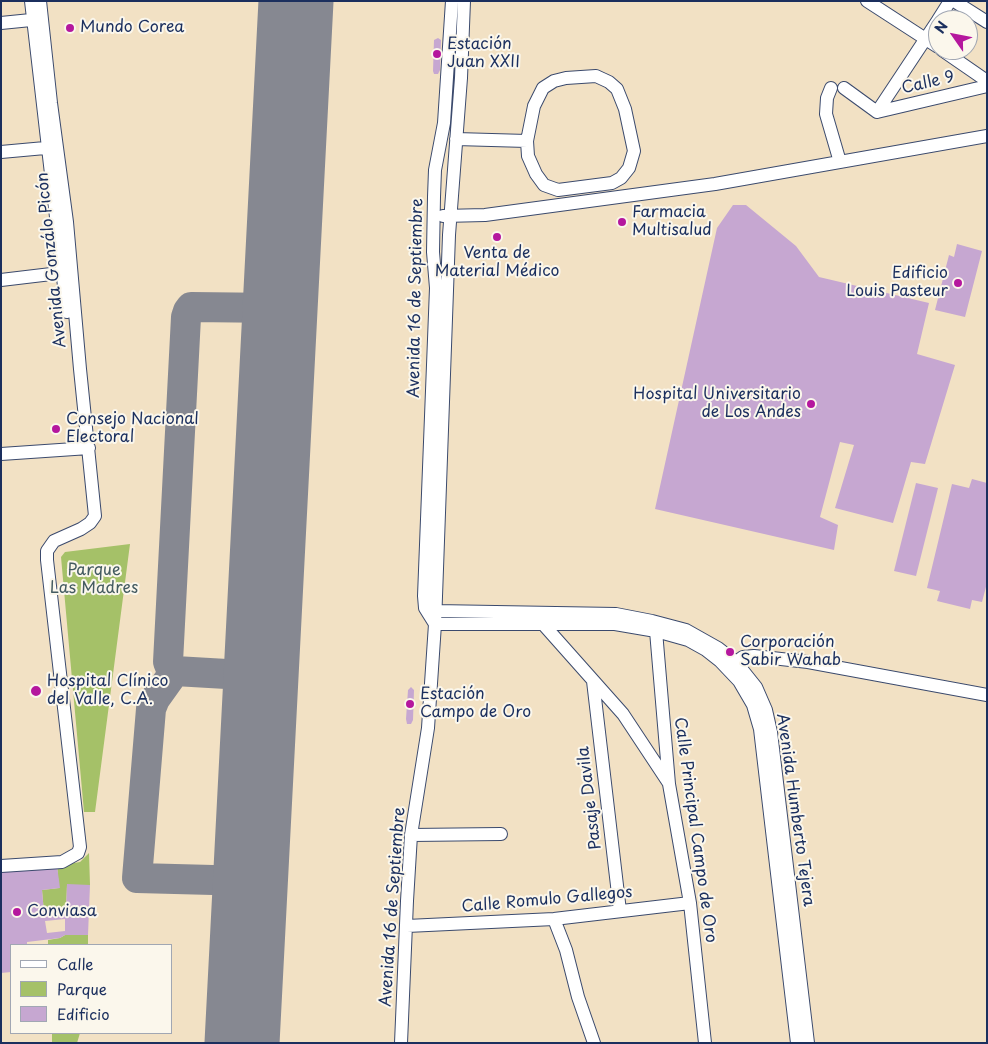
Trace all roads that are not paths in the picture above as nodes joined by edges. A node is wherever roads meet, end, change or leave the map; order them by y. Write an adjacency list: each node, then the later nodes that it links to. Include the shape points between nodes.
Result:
1 (32, 1): 7 (street, Avenida Gonzálo Picón)
2 (40, 1): 7 (street, Avenida Gonzálo Picón)
3 (452, 1): 22 (street, Avenida 16 de Septiembre, via 444,123 435,170)
4 (464, 1): 17 (street, Avenida 16 de Septiembre)
5 (867, 1): 11 (street)
6 (952, 1): 8 (street)
7 (38, 19): 9 (street); 19 (street, Avenida Gonzálo Picón)
8 (987, 22)
9 (1, 24)
10 (928, 36): 11 (street)
11 (926, 39): 15 (street)
12 (957, 60): 13 (street)
13 (987, 81)
14 (987, 86): 15 (street, Calle 9)
15 (878, 112): 21 (street, via 838,88 827,98 826,114)
16 (987, 136): 21 (street)
17 (456, 139): 18 (street); 23 (street, Avenida 16 de Septiembre)
18 (527, 141): 18 (street, via 534,106 543,88 566,78 596,76 617,88 625,108 634,151 629,168 612,183 558,190 544,185 536,174 528,156)
19 (52, 148): 20 (street); 24 (street, Avenida Gonzálo Picón, via 67,222)
20 (1, 152)
21 (840, 162): 23 (street, via 676,190 485,215)
22 (433, 216): 23 (street); 29 (street, Avenida 16 de Septiembre, via 436,288 424,596 425,608)
23 (451, 216): 28 (street, Avenida 16 de Septiembre)
24 (67, 272): 25 (street); 26 (street, Avenida Gonzálo Picón, via 80,369)
25 (1, 280)
26 (86, 448): 27 (street); 38 (street, Avenida Gonzálo Picón, via 95,516 81,529 54,541 47,551 80,847 78,853 62,862)
27 (1, 454)
28 (435, 611): 29 (street, Avenida 16 de Septiembre); 31 (street, Avenida Humberto Tejera, via 616,614)
29 (435, 624): 30 (street, Avenida Humberto Tejera); 37 (street, Avenida 16 de Septiembre, via 428,728)
30 (543, 624): 31 (street, Avenida Humberto Tejera); 33 (street)
31 (654, 626): 32 (street, Avenida Humberto Tejera, via 686,630); 35 (street, Calle Principal Campo de Oro); 46 (street, Avenida Humberto Tejera, via 688,640 720,661 739,681 753,705 760,730)
32 (736, 662): 34 (street, via 743,657 754,656 808,662); 47 (street, Avenida Humberto Tejera, via 756,687 771,732)
33 (593, 681): 35 (street, via 623,714); 40 (street, Pasaje Davila)
34 (987, 695)
35 (669, 784): 39 (street, Calle Principal Campo de Oro)
36 (501, 834): 37 (street)
37 (411, 835): 42 (street, Avenida 16 de Septiembre)
38 (1, 866)
39 (690, 903): 40 (street, Calle Romulo Gallegos); 45 (street, Calle Principal Campo de Oro)
40 (620, 911): 41 (street, Calle Romulo Gallegos)
41 (554, 919): 42 (street, Calle Romulo Gallegos); 44 (street)
42 (406, 926): 43 (street, Avenida 16 de Septiembre)
43 (402, 1043)
44 (594, 1043)
45 (705, 1043)
46 (797, 1043)
47 (808, 1043)

